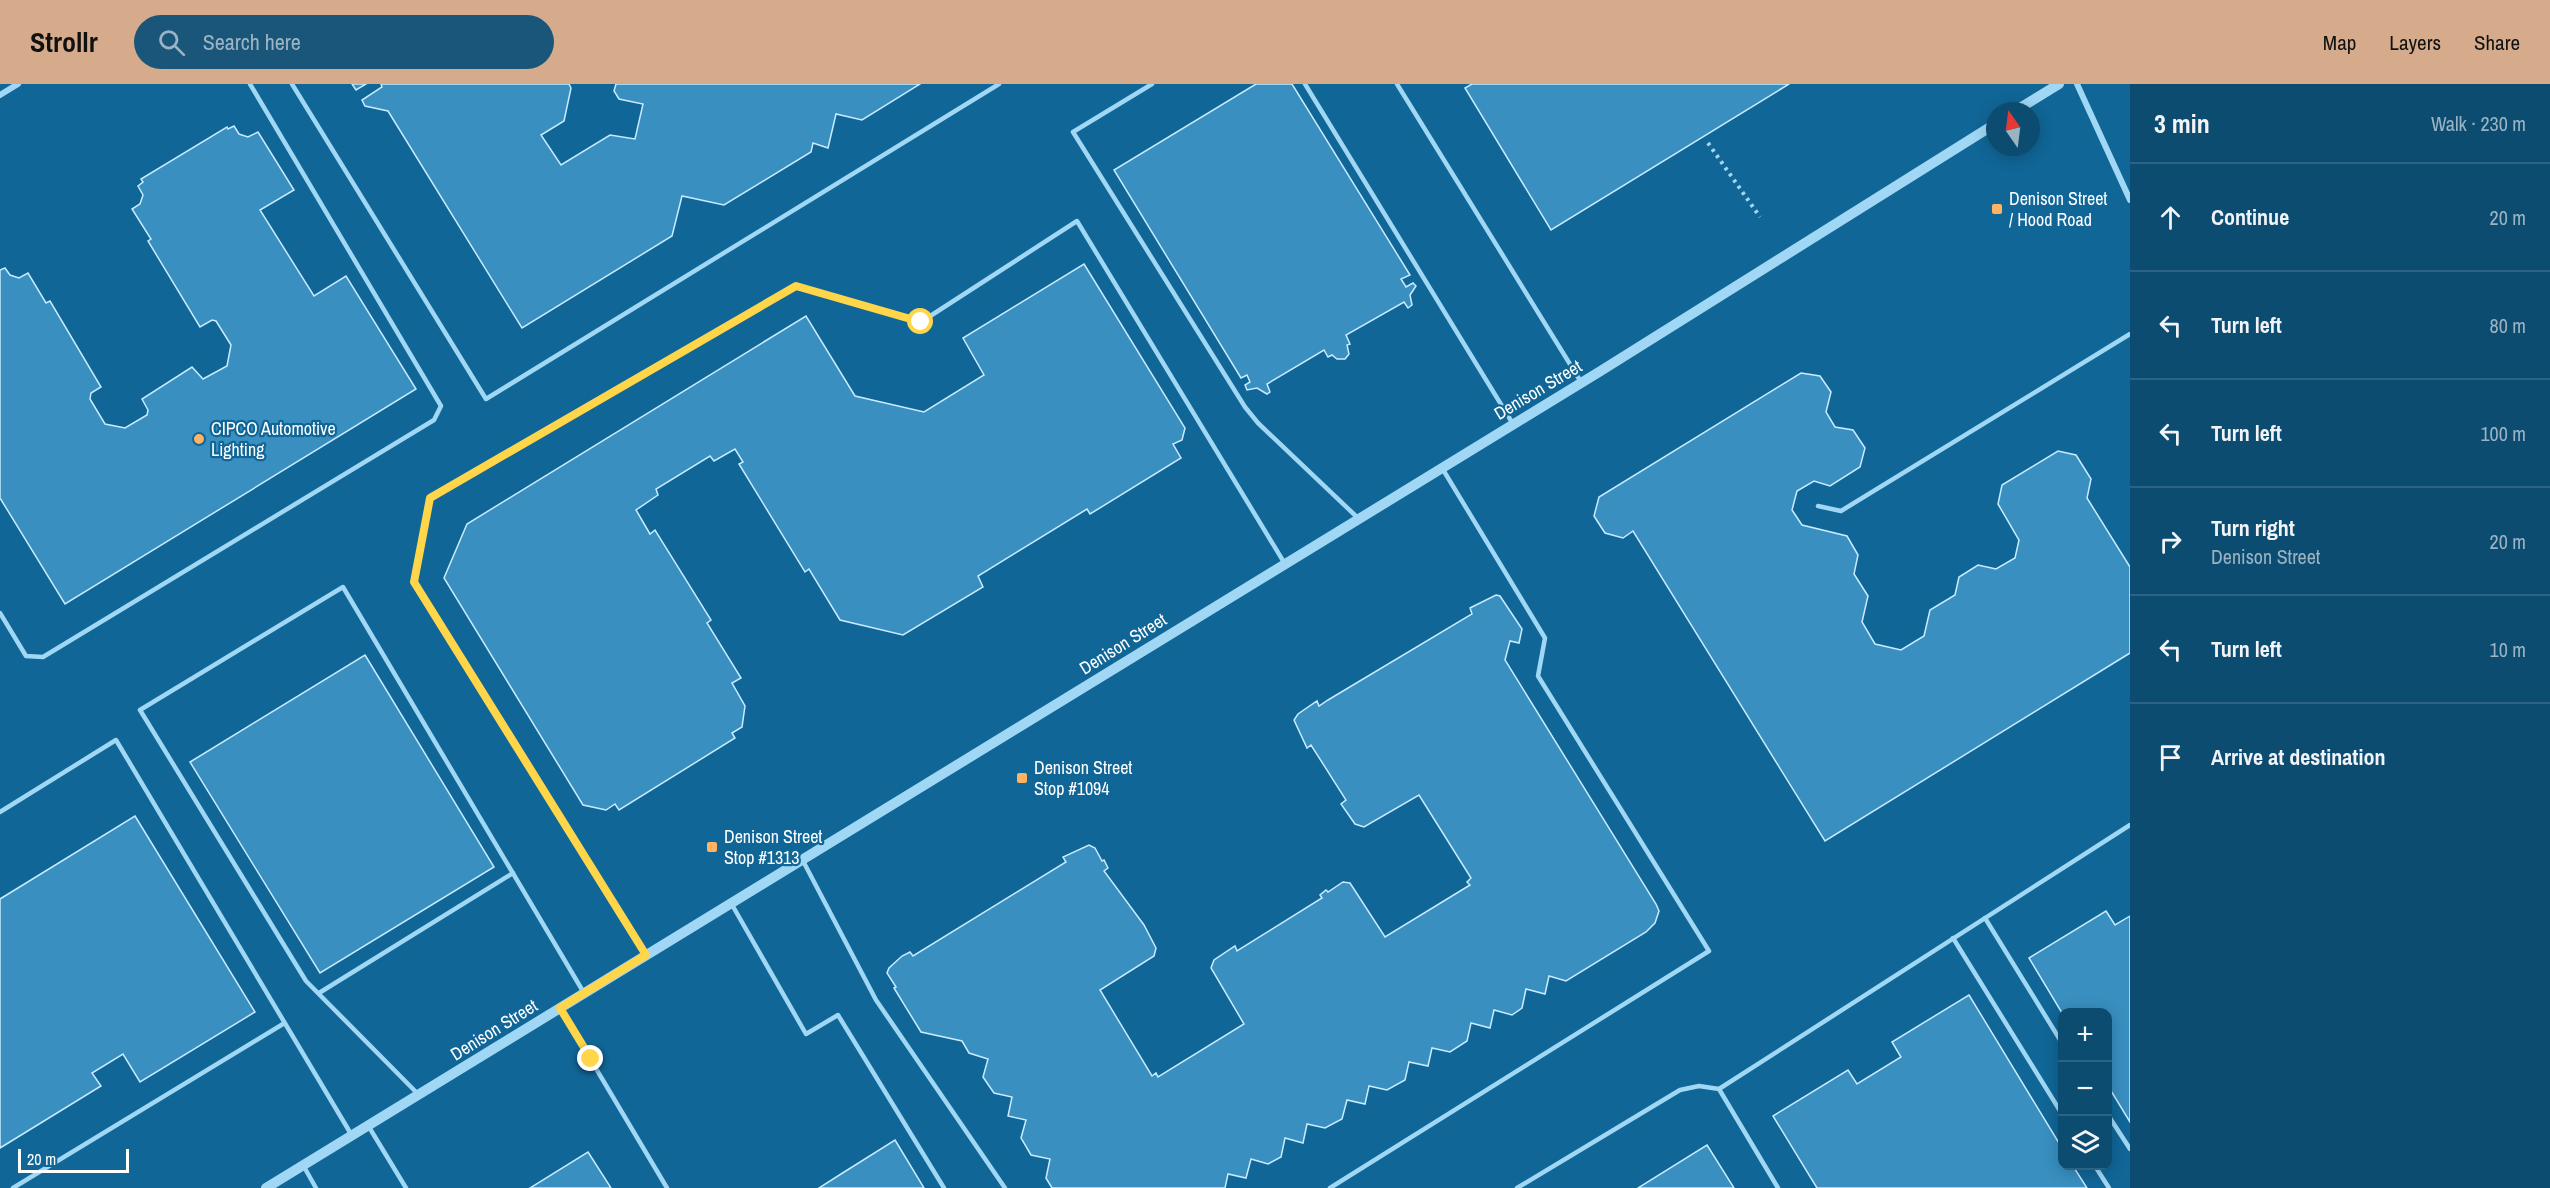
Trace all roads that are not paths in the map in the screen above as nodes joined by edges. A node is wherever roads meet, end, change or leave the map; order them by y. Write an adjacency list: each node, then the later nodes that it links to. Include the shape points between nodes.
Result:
1 (18, 84): 10 (street)
2 (250, 84): 21 (lane, via 441,406 434,420 43,657 26,656)
3 (291, 84): 4 (lane, via 486,399)
4 (999, 84)
5 (1152, 84): 19 (lane, via 1073,132 1245,408)
6 (1305, 84): 16 (lane)
7 (1397, 84): 15 (lane)
8 (2059, 84): 11 (street)
9 (2077, 84): 13 (street)
10 (0, 95)
11 (2030, 102)
12 (1986, 130): 15 (street, Denison Street)
13 (2130, 200)
14 (2130, 334): 18 (lane, via 1841,511)
15 (1581, 382): 16 (street, Denison Street)
16 (1513, 424): 17 (street, Denison Street)
17 (1442, 468): 19 (street, Denison Street); 51 (lane, via 1545,638 1539,676 1708,951)
18 (1818, 506)
19 (1359, 519): 20 (street, Denison Street)
20 (1285, 564): 24 (street, Denison Street); 29 (lane, via 1077,221 921,322 796,286 430,498 414,582)
21 (0, 612)
22 (0, 812): 33 (lane, via 116,740)
23 (2130, 825): 27 (lane)
24 (802, 860): 26 (street, Denison Street); 50 (lane, via 876,1000)
25 (513, 873): 30 (lane); 30 (lane, via 343,587 140,710 306,981); 31 (lane)
26 (731, 903): 29 (street, Denison Street); 49 (lane, via 806,1034 838,1015)
27 (1985, 918): 28 (lane); 34 (lane)
28 (1953, 938): 35 (lane); 37 (lane)
29 (646, 955): 31 (street, Denison Street)
30 (319, 993): 36 (lane)
31 (584, 993): 32 (street, Denison Street)
32 (560, 1008): 36 (street, Denison Street); 48 (lane)
33 (283, 1024): 40 (lane); 44 (lane)
34 (2058, 1037)
35 (1719, 1089): 52 (lane, via 1699,1086 1680,1090); 53 (lane)
36 (419, 1095): 39 (street, Denison Street)
37 (2058, 1108)
38 (2109, 1116): 41 (lane)
39 (369, 1127): 40 (street, Denison Street); 47 (lane)
40 (352, 1137): 42 (street, Denison Street)
41 (2130, 1149)
42 (303, 1165): 45 (street, Denison Street); 46 (lane)
43 (2098, 1170): 54 (lane)
44 (13, 1188)
45 (266, 1188)
46 (316, 1188)
47 (406, 1188)
48 (667, 1188)
49 (944, 1188)
50 (1005, 1188)
51 (1330, 1188)
52 (1517, 1188)
53 (1778, 1188)
54 (2109, 1188)

